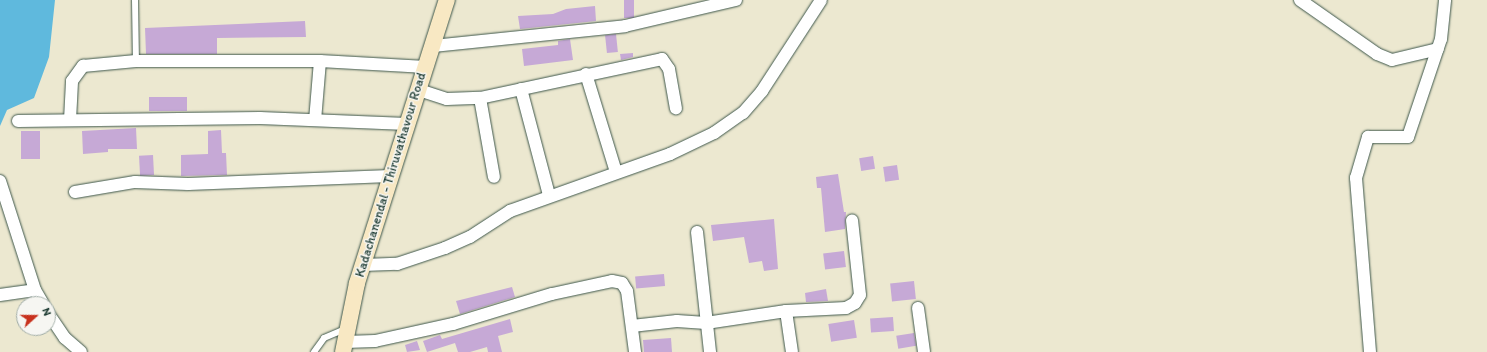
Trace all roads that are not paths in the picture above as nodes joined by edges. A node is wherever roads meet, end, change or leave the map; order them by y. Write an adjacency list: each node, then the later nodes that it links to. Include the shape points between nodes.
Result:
1 (136, 0): 9 (lane)
2 (447, 0): 7 (main road, Kadachanendal - Thiruvathavour Road)
3 (736, 0): 7 (street, via 624,26)
4 (821, 0): 21 (street, via 762,91 743,113 714,133 670,154)
5 (1300, 0): 8 (street, via 1377,54 1392,60)
6 (1445, 0): 8 (street, via 1444,26)
7 (433, 46): 11 (main road, Kadachanendal - Thiruvathavour Road)
8 (1436, 53): 45 (street, via 1408,137 1368,137 1356,178)
9 (136, 61): 10 (street); 17 (street, via 83,66 72,81)
10 (320, 61): 11 (street); 18 (street)
11 (426, 67): 14 (main road, Kadachanendal - Thiruvathavour Road)
12 (586, 74): 13 (street); 16 (street, via 662,59 669,69); 21 (street)
13 (521, 89): 15 (street); 26 (street)
14 (419, 90): 15 (street, via 447,99); 20 (main road, Kadachanendal - Thiruvathavour Road)
15 (480, 98): 23 (street)
16 (676, 108)
17 (70, 120): 18 (street); 19 (street)
18 (315, 120): 20 (street)
19 (18, 121)
20 (407, 124): 22 (main road, Kadachanendal - Thiruvathavour Road)
21 (616, 172): 26 (street)
22 (390, 176): 25 (street, via 188,184 135,182); 29 (main road, Kadachanendal - Thiruvathavour Road)
23 (494, 177)
24 (0, 181): 30 (street)
25 (75, 192)
26 (549, 195): 29 (street, via 510,211 470,237 446,248 396,264)
27 (852, 220): 34 (street, via 860,295 855,303 846,308)
28 (697, 232): 35 (street)
29 (363, 265): 38 (main road, Kadachanendal - Thiruvathavour Road)
30 (35, 290): 31 (street); 32 (street)
31 (0, 295)
32 (38, 296)
33 (918, 308): 44 (street)
34 (786, 311): 35 (street); 43 (street)
35 (706, 323): 37 (street, via 677,321); 42 (street)
36 (56, 325): 39 (street, via 65,338)
37 (632, 326): 38 (street, via 627,291 622,283 612,281 552,294 453,324 374,341); 41 (street)
38 (345, 341): 40 (lane, via 324,338)
39 (81, 352)
40 (314, 352)
41 (636, 352)
42 (710, 352)
43 (792, 352)
44 (924, 352)
45 (1370, 352)

